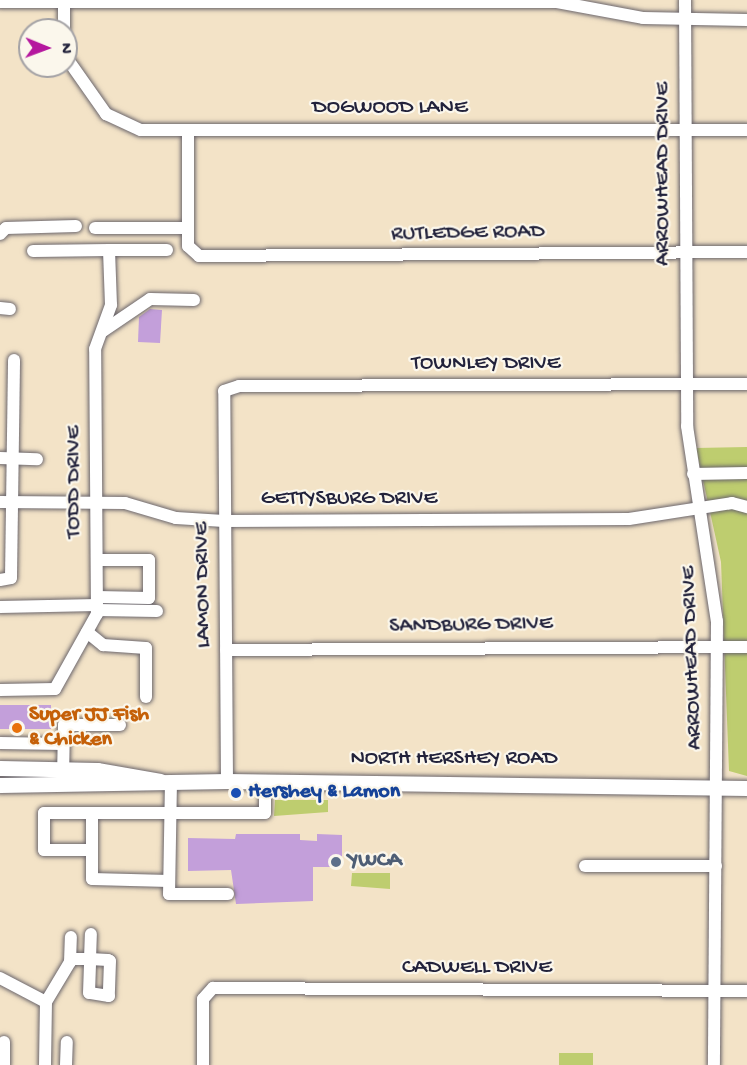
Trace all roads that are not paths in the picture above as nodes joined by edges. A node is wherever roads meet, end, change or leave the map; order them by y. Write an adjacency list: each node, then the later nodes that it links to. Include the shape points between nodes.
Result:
1 (685, 0): 6 (street, ARROWHEAD DRIVE)
2 (64, 1): 3 (street); 4 (street); 5 (street)
3 (557, 1): 6 (street, via 643,18)
4 (0, 2)
5 (64, 18)
6 (685, 19): 7 (street); 10 (street, ARROWHEAD DRIVE)
7 (747, 20)
8 (78, 75): 9 (street, DOGWOOD LANE, via 100,108 119,123 141,130)
9 (188, 130): 10 (street, DOGWOOD LANE); 14 (street)
10 (685, 130): 11 (street, DOGWOOD LANE); 19 (street, ARROWHEAD DRIVE)
11 (747, 130)
12 (76, 226): 15 (street, via 6,228)
13 (95, 228): 14 (street)
14 (188, 228): 19 (street, RUTLEDGE ROAD, via 191,252 285,256)
15 (0, 234)
16 (167, 249): 17 (street)
17 (109, 250): 18 (street); 22 (street, TODD DRIVE, via 111,305)
18 (33, 251)
19 (686, 252): 20 (street, RUTLEDGE ROAD); 24 (street, ARROWHEAD DRIVE)
20 (747, 252)
21 (194, 300): 22 (street, via 150,299)
22 (103, 331): 32 (street, TODD DRIVE, via 95,349)
23 (14, 360): 27 (street)
24 (686, 384): 25 (street, TOWNLEY DRIVE); 26 (street, TOWNLEY DRIVE); 30 (street, ARROWHEAD DRIVE)
25 (747, 384)
26 (226, 390): 35 (street, LAMON DRIVE, via 220,402)
27 (6, 459): 28 (street); 31 (street)
28 (37, 459)
29 (747, 473): 30 (street)
30 (693, 474): 34 (street, ARROWHEAD DRIVE)
31 (6, 502): 32 (street, GETTYSBURG DRIVE); 37 (street, via 11,578)
32 (97, 502): 35 (street, GETTYSBURG DRIVE); 36 (street, TODD DRIVE)
33 (747, 507): 34 (street, GETTYSBURG DRIVE, via 732,503)
34 (700, 509): 35 (street, GETTYSBURG DRIVE, via 629,519); 42 (street, ARROWHEAD DRIVE, via 714,576)
35 (224, 521): 44 (street, LAMON DRIVE)
36 (97, 560): 38 (street, TODD DRIVE); 38 (street, via 148,560 149,598)
37 (0, 580)
38 (97, 604): 39 (street); 40 (street); 41 (street, TODD DRIVE)
39 (0, 606)
40 (157, 611)
41 (87, 632): 45 (street, TODD DRIVE, via 55,689); 46 (street, via 112,648 146,648)
42 (716, 647): 43 (street, SANDBURG DRIVE); 44 (street, SANDBURG DRIVE); 56 (street, ARROWHEAD DRIVE)
43 (747, 647)
44 (226, 650): 53 (street, LAMON DRIVE)
45 (0, 690)
46 (146, 697)
47 (120, 726): 49 (street, via 64,725)
48 (0, 743): 49 (street)
49 (64, 744): 51 (street)
50 (0, 768): 51 (main road, NORTH HERSHEY ROAD)
51 (63, 769): 52 (main road, NORTH HERSHEY ROAD, via 140,774); 57 (street)
52 (165, 781): 53 (main road, NORTH HERSHEY ROAD); 57 (main road, NORTH HERSHEY ROAD); 59 (street)
53 (227, 781): 54 (main road, NORTH HERSHEY ROAD)
54 (265, 781): 56 (main road, NORTH HERSHEY ROAD); 59 (street, via 265,813)
55 (0, 785): 57 (main road, NORTH HERSHEY ROAD)
56 (718, 785): 58 (main road, NORTH HERSHEY ROAD); 63 (street, ARROWHEAD DRIVE)
57 (63, 786)
58 (747, 788)
59 (170, 812): 60 (street); 64 (street)
60 (92, 813): 61 (street); 61 (street, via 45,813 44,850)
61 (92, 850): 64 (street, via 92,879)
62 (585, 866): 63 (street)
63 (716, 867): 70 (street, ARROWHEAD DRIVE)
64 (169, 881): 65 (street, via 169,894)
65 (228, 894)
66 (91, 934): 68 (street, via 90,959)
67 (71, 937): 68 (street)
68 (71, 959): 72 (street)
69 (0, 978): 72 (street)
70 (715, 991): 71 (street, CADWELL DRIVE); 78 (street, CADWELL DRIVE, via 207,992); 79 (street, ARROWHEAD DRIVE)
71 (747, 991)
72 (46, 1002): 76 (street)
73 (4, 1042): 75 (street)
74 (67, 1042): 77 (street)
75 (4, 1065)
76 (45, 1065)
77 (66, 1065)
78 (203, 1065)
79 (714, 1065)

